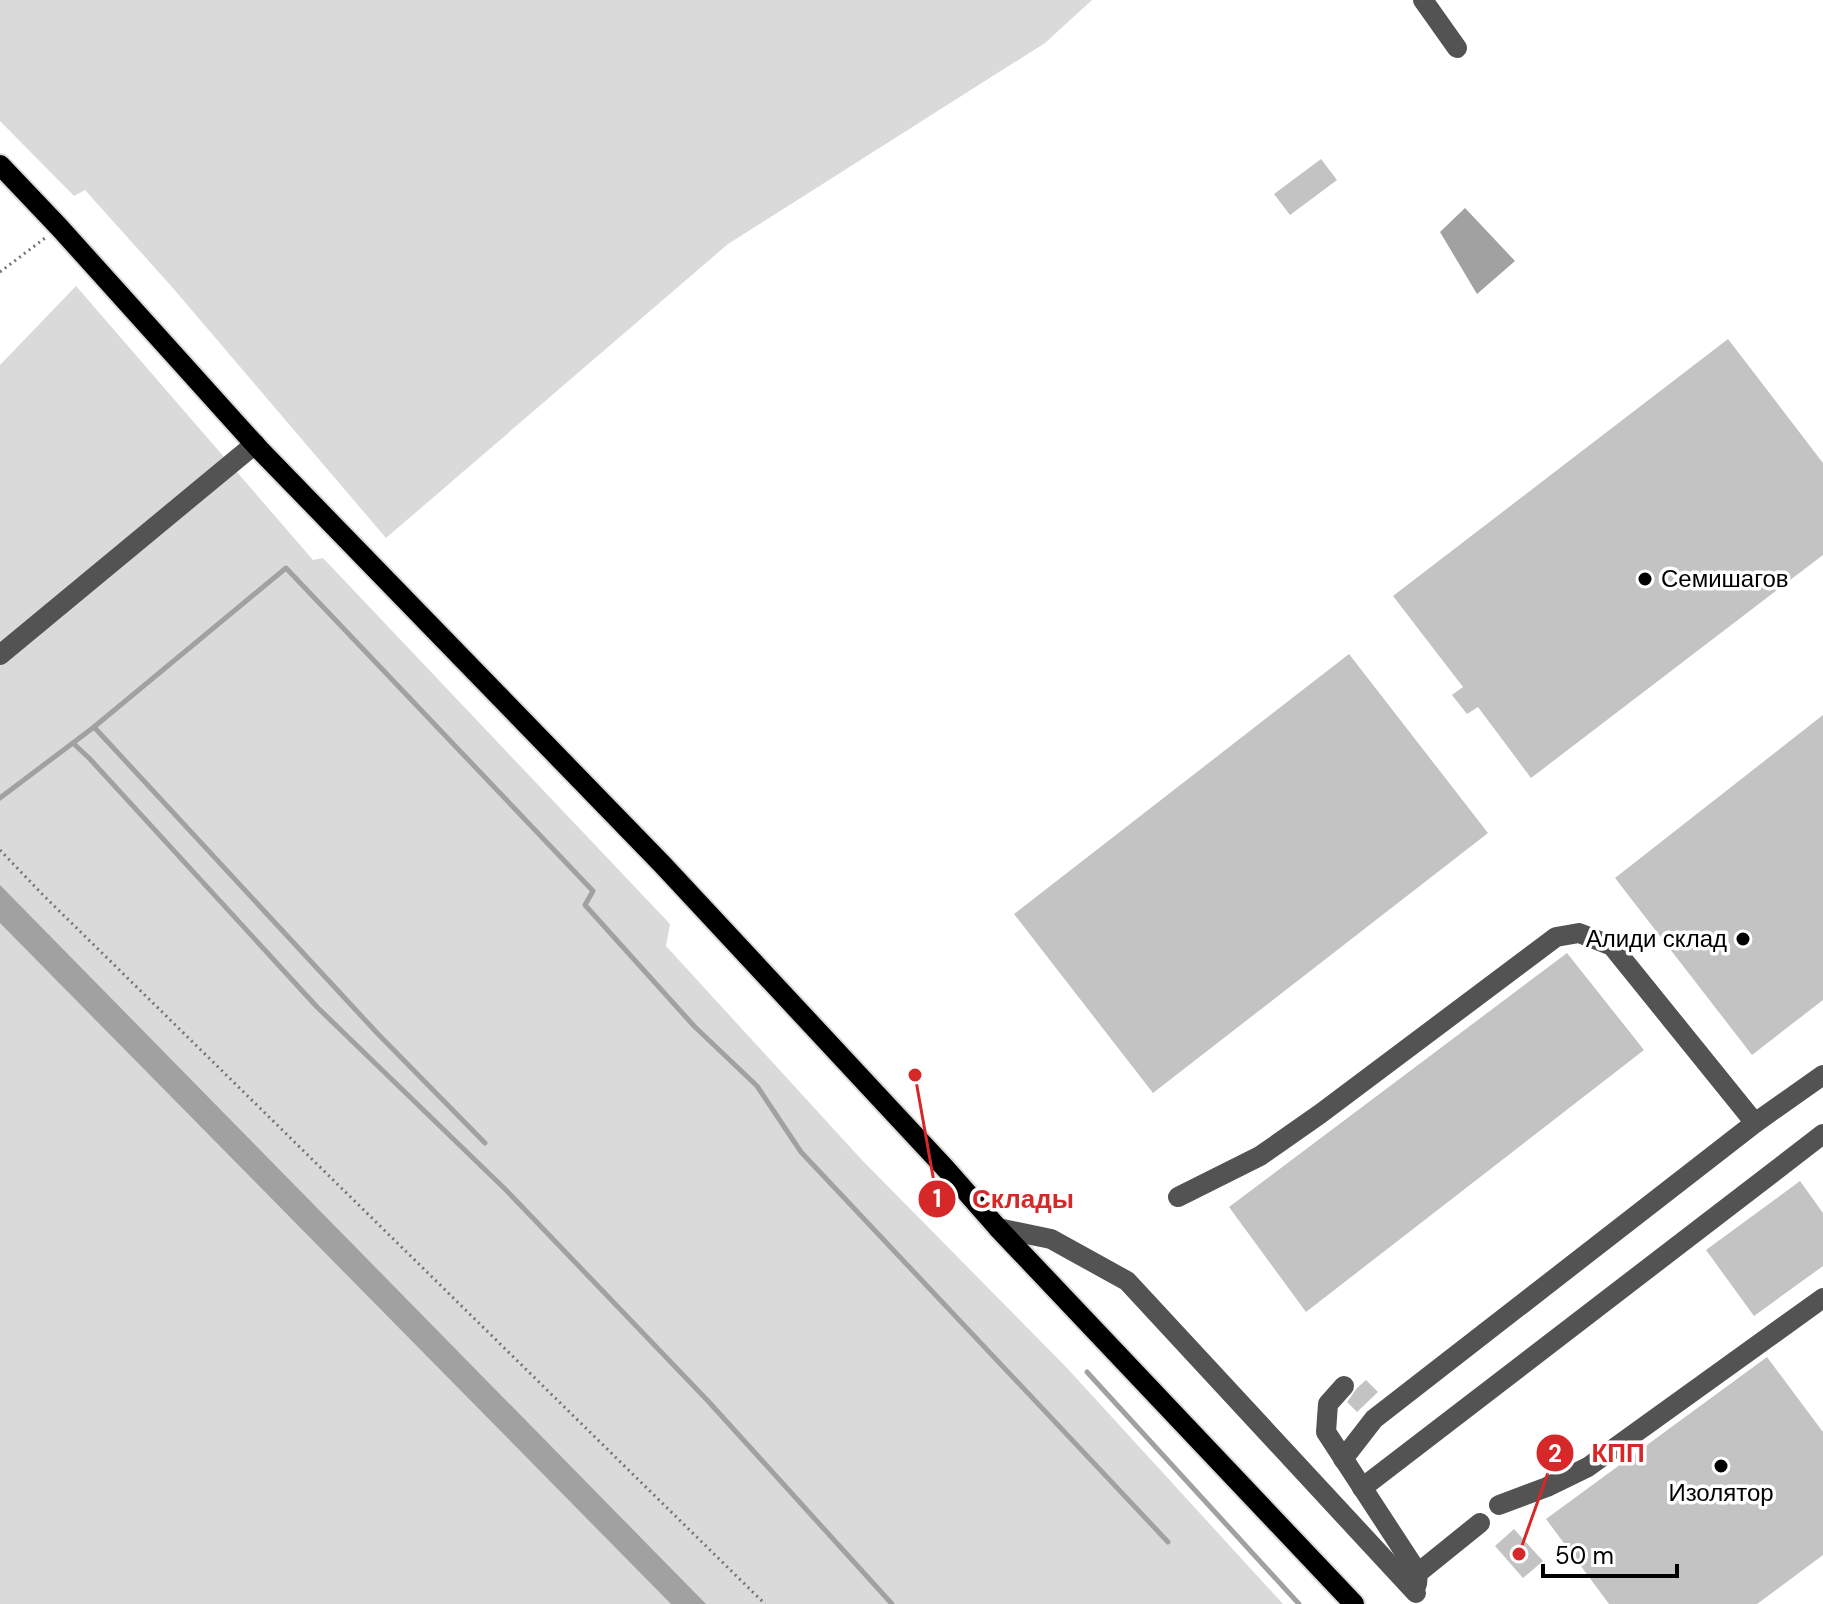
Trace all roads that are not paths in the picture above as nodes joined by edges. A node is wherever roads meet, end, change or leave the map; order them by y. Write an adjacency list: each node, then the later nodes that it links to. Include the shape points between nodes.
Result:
1 (1423, 0): 2 (street)
2 (1457, 48)
3 (0, 165): 4 (main road)
4 (255, 444): 5 (street); 10 (main road, via 662,864)
5 (0, 655)
6 (1823, 1075): 7 (street)
7 (1755, 1123): 9 (street, via 1612,946 1579,933 1556,937 1260,1156); 13 (street, via 1374,1419)
8 (1823, 1134): 14 (street)
9 (1178, 1197)
10 (998, 1228): 17 (street, via 1051,1239 1127,1281); 18 (main road)
11 (1823, 1298): 15 (street, via 1588,1467)
12 (1344, 1386): 13 (street, via 1328,1404 1326,1432)
13 (1343, 1459): 14 (street)
14 (1362, 1488): 17 (street)
15 (1499, 1505)
16 (1480, 1523): 17 (street)
17 (1417, 1590)
18 (1354, 1604)

